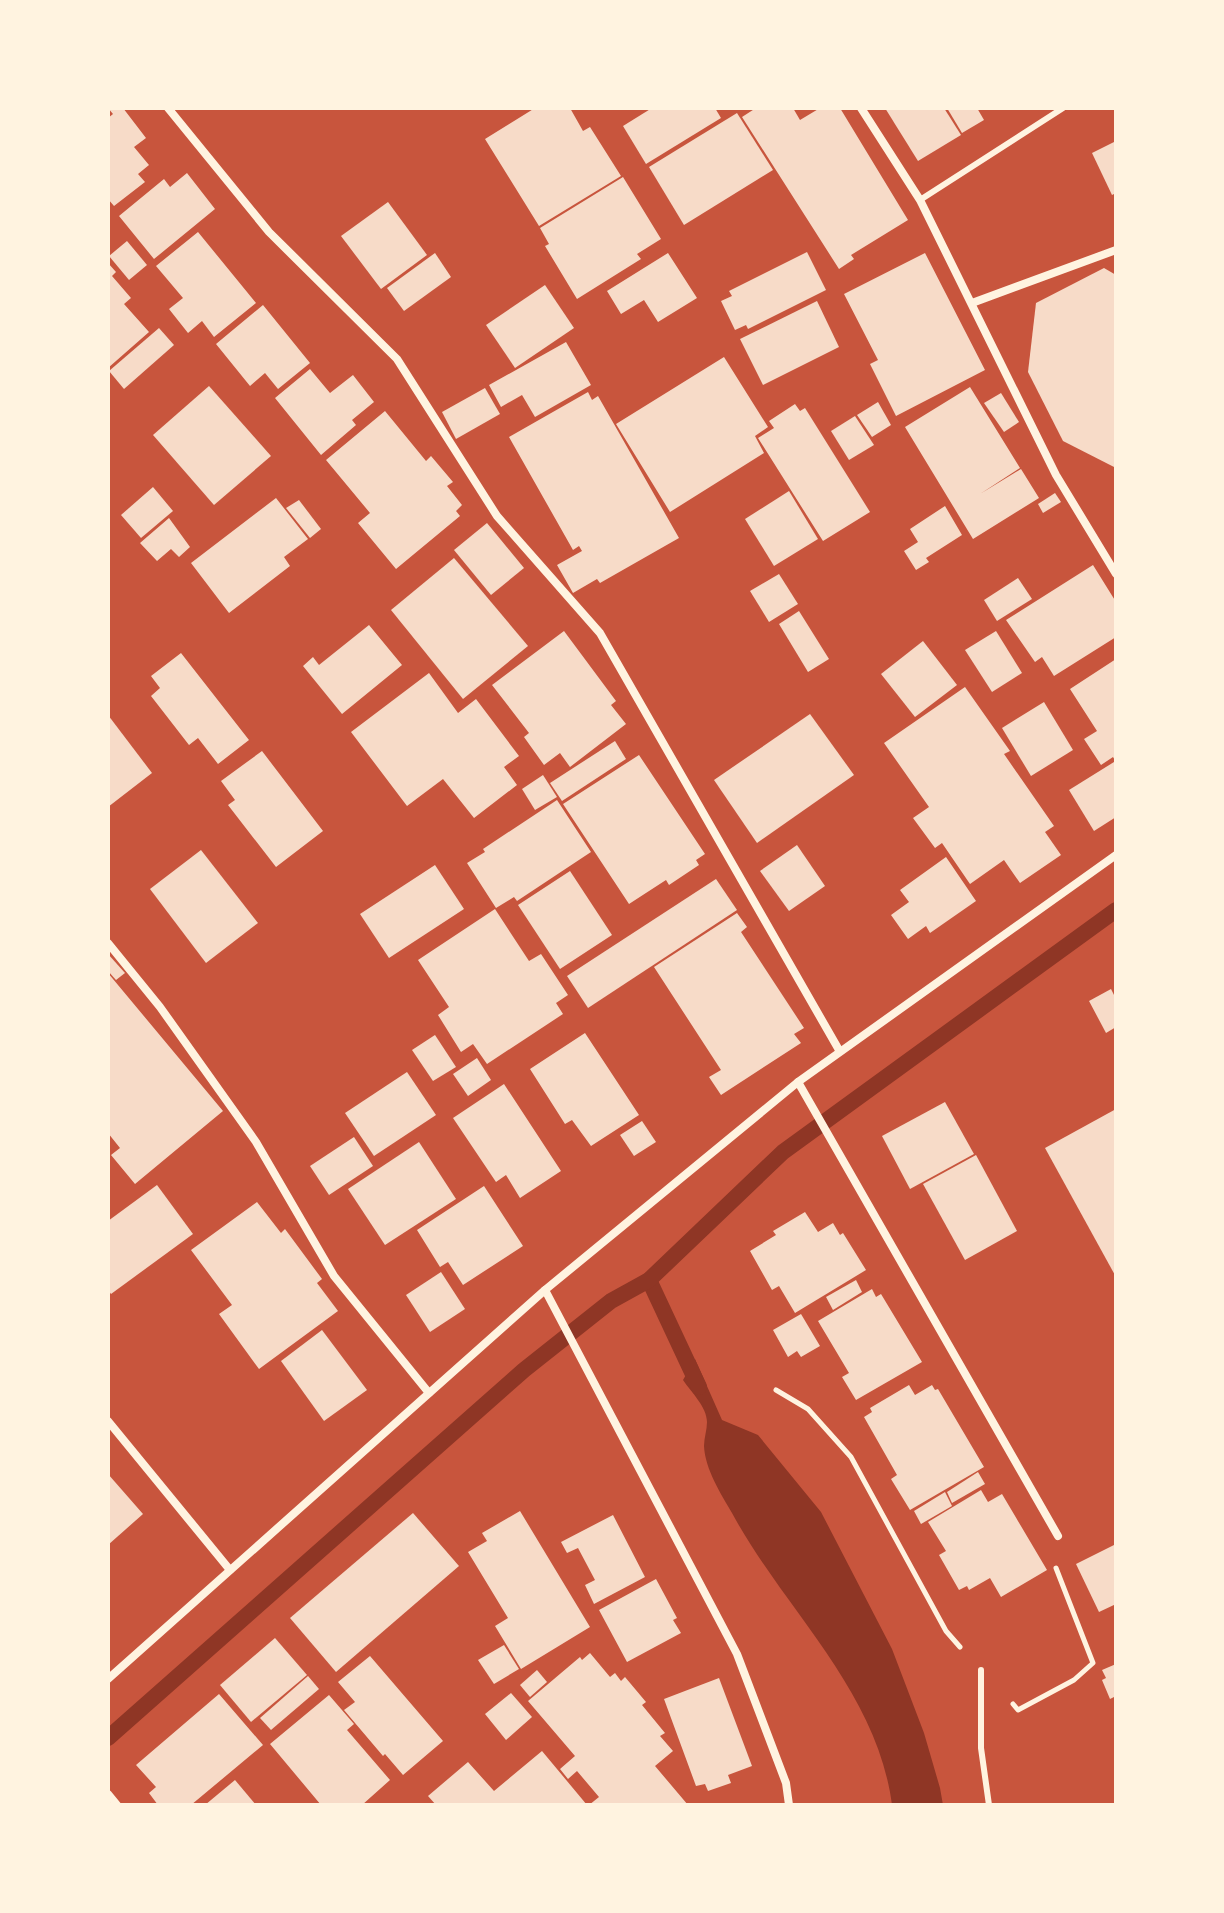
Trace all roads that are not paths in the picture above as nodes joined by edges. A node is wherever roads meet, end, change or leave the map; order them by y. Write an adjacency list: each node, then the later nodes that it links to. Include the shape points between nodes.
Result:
1 (168, 108): 10 (street, via 269,232 397,359 497,516 600,633)
2 (861, 108): 4 (street)
3 (1063, 108): 4 (lane)
4 (920, 200): 6 (street)
5 (1116, 250): 6 (street)
6 (972, 303): 7 (street, via 1056,475)
7 (1116, 574)
8 (1116, 855): 10 (street)
9 (108, 943): 13 (street, via 256,1142 334,1276)
10 (839, 1050): 11 (street)
11 (798, 1082): 12 (street); 15 (street)
12 (545, 1290): 13 (street); 21 (street, via 737,1654 786,1783)
13 (429, 1393): 16 (street)
14 (108, 1421): 16 (street)
15 (1058, 1536)
16 (230, 1570): 18 (street)
17 (981, 1670): 22 (lane, via 981,1748)
18 (108, 1679)
19 (108, 1794): 20 (street)
20 (117, 1805)
21 (789, 1805)
22 (989, 1805)

